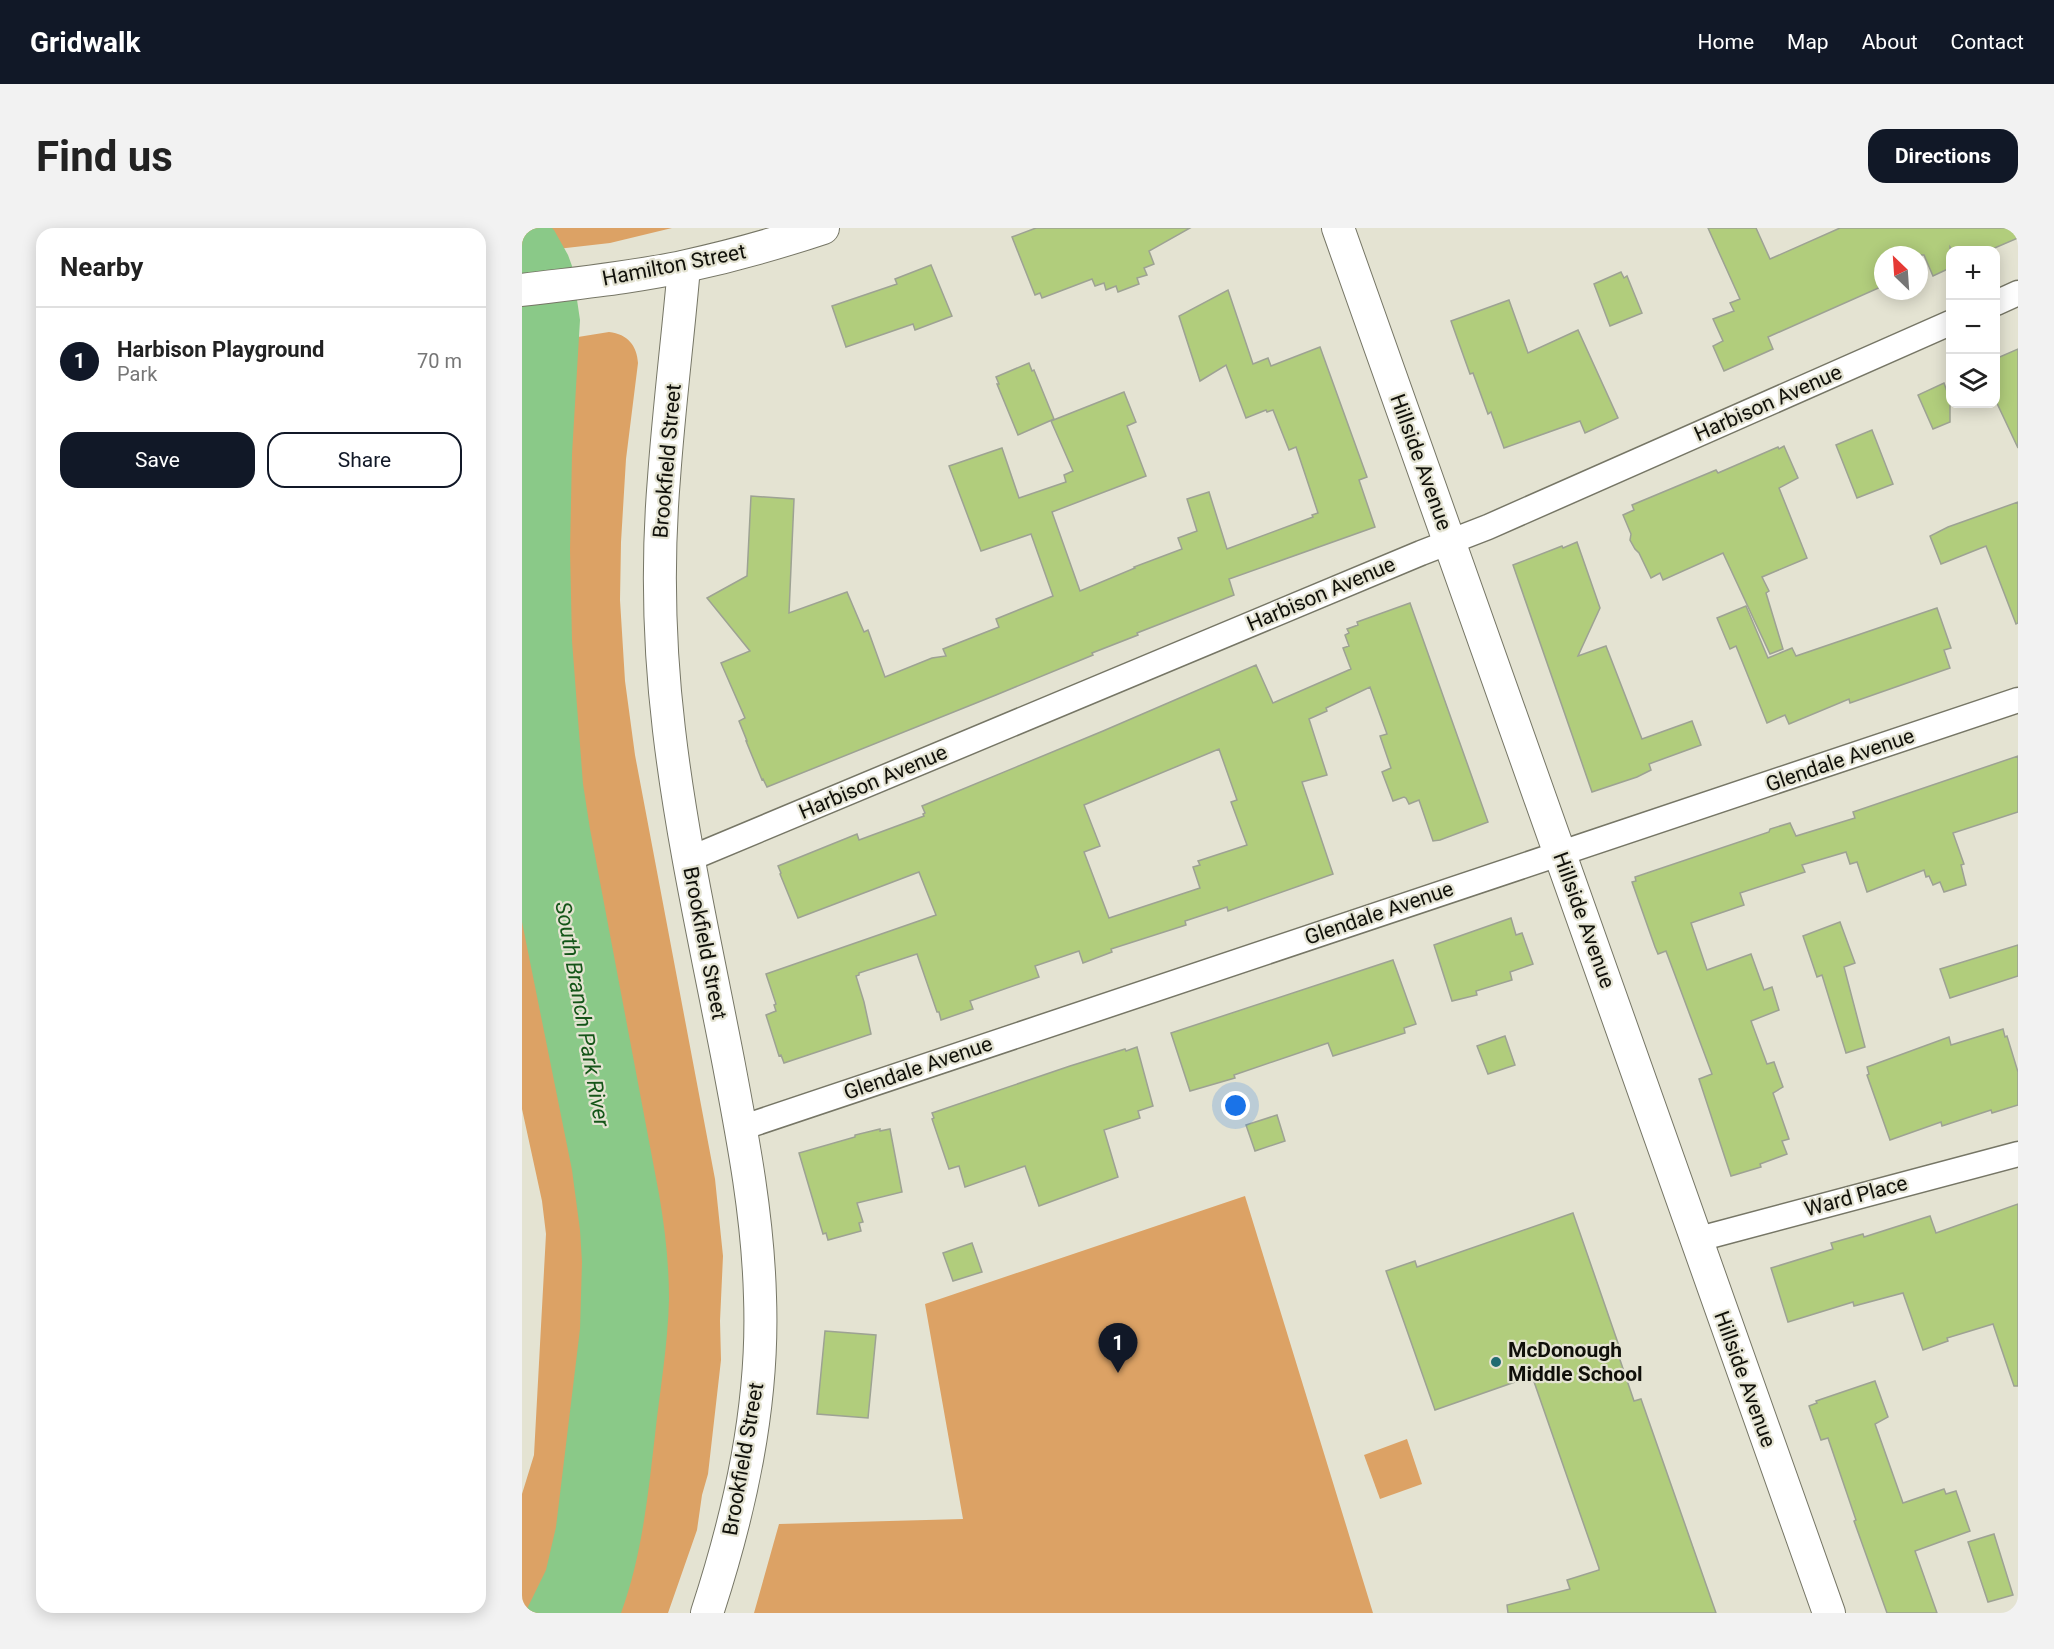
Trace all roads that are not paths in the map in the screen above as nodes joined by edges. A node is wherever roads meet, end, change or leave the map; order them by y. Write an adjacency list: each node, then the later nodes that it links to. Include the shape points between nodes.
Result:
1 (823, 228): 3 (street, Hamilton Street)
2 (1338, 228): 8 (street, Hillside Avenue)
3 (684, 267): 4 (street, Hamilton Street); 11 (street, Brookfield Street, via 664,476 659,605 669,728)
4 (522, 290)
5 (2018, 293): 6 (street)
6 (2000, 301)
7 (1946, 325): 8 (street, Harbison Avenue)
8 (1449, 542): 10 (street, Hillside Avenue); 11 (street, Harbison Avenue)
9 (2018, 700): 10 (street, Glendale Avenue)
10 (1559, 854): 12 (street, Glendale Avenue); 14 (street, Hillside Avenue)
11 (689, 860): 12 (street, Brookfield Street)
12 (741, 1128): 15 (street, Brookfield Street, via 757,1254 758,1368 741,1495)
13 (2018, 1154): 14 (street, Ward Place)
14 (1695, 1240): 16 (street, Hillside Avenue)
15 (707, 1613)
16 (1828, 1613)

